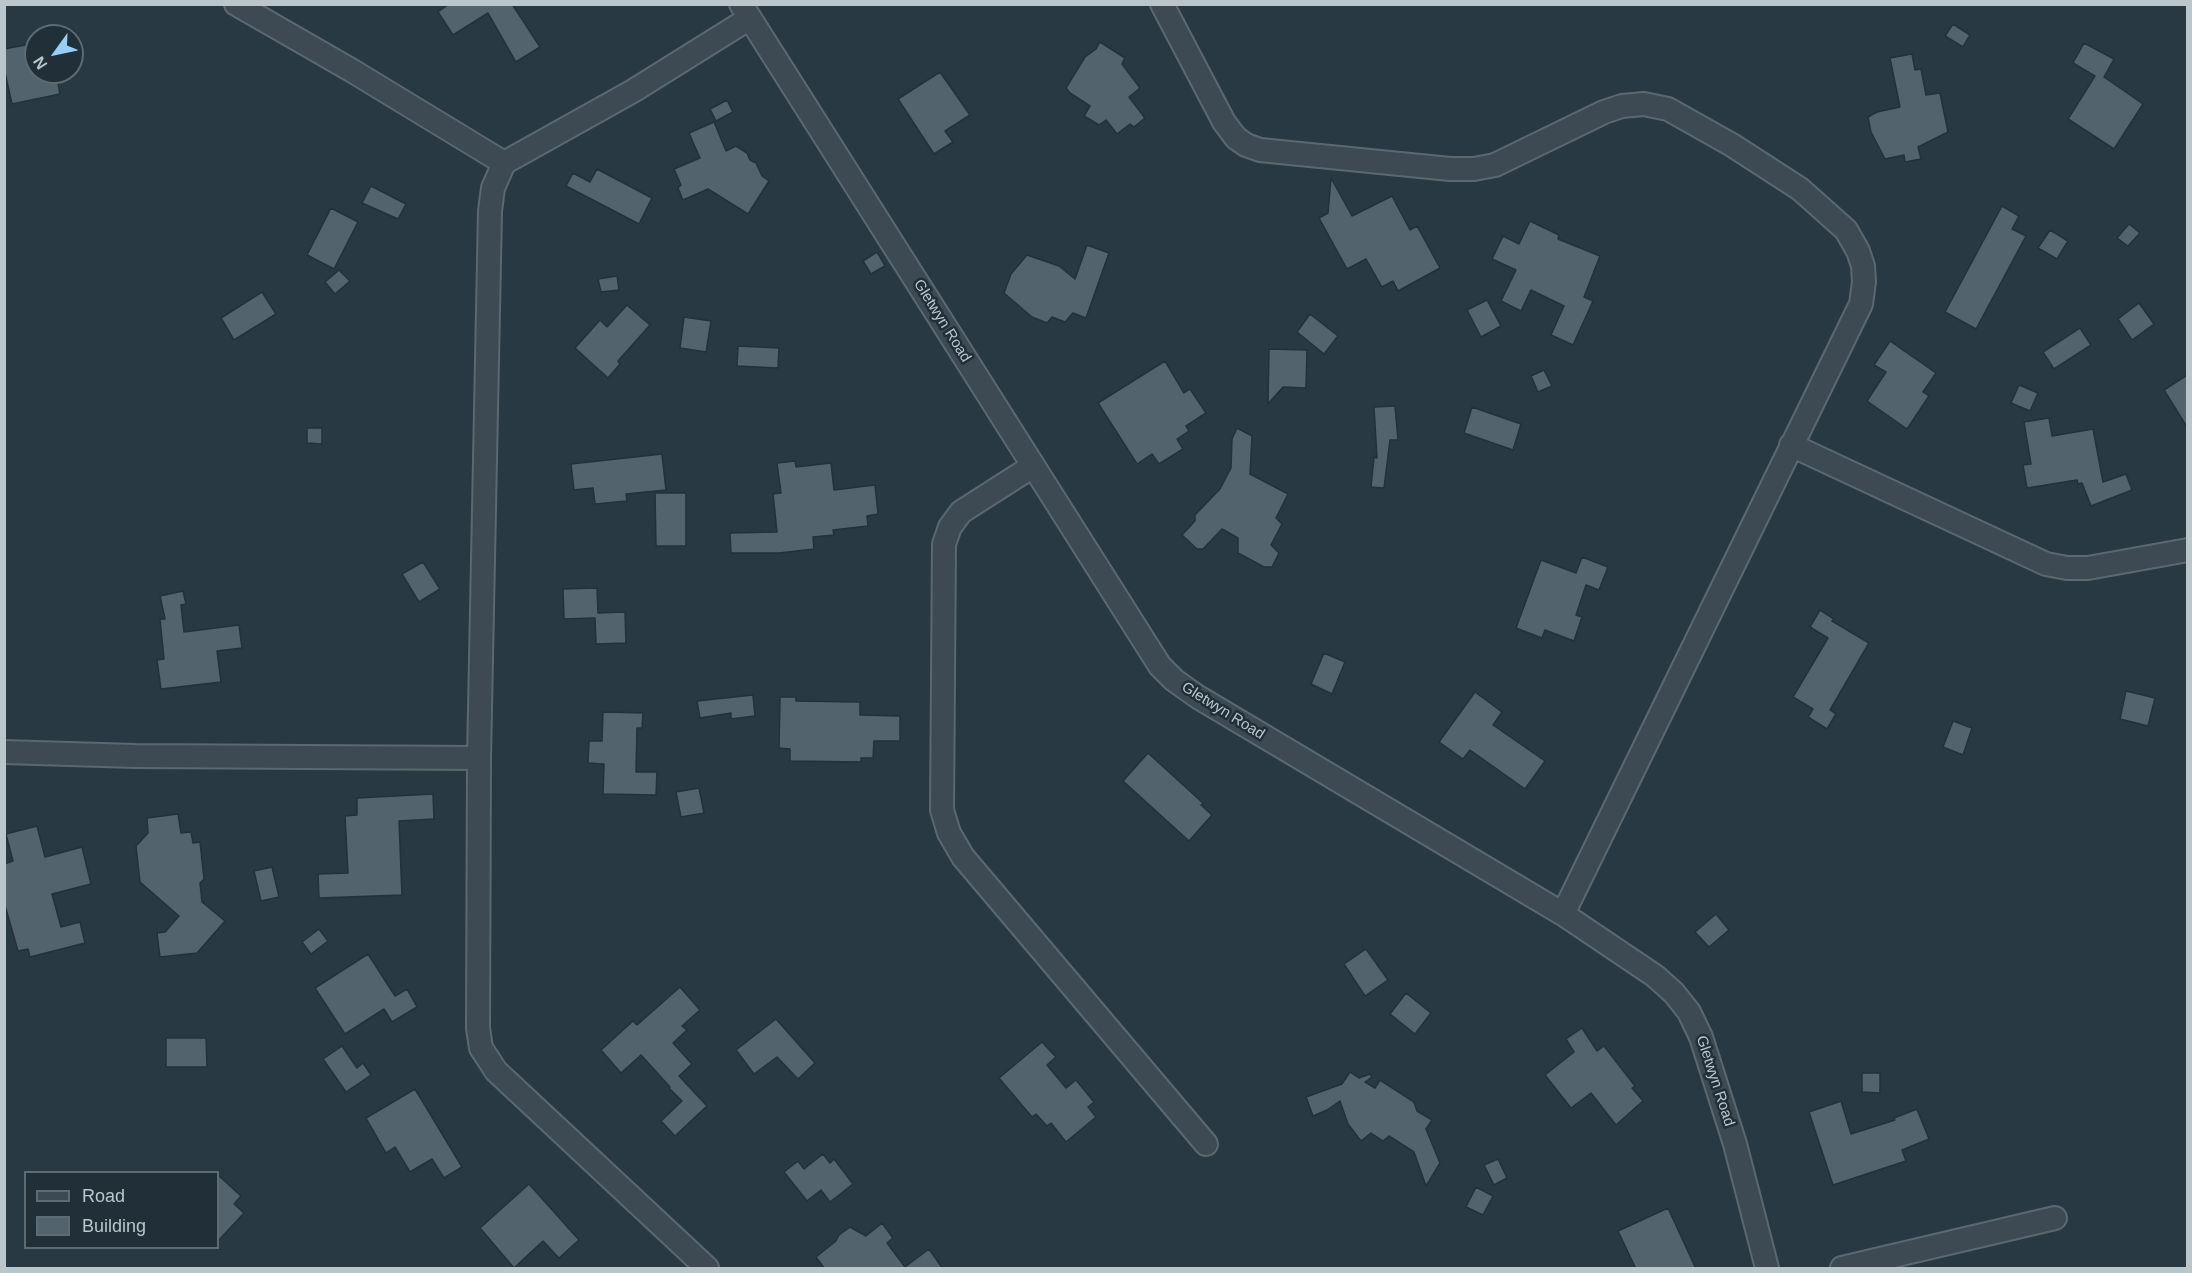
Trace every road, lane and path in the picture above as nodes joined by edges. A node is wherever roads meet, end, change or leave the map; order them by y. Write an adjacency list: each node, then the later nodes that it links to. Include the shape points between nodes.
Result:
1 (236, 4): 4 (street)
2 (1162, 4): 5 (street, via 1224,122 1236,138 1260,150 1474,170 1495,165 1604,112 1644,104 1668,109 1800,189 1846,230 1858,251 1864,282 1861,304)
3 (746, 11): 4 (street, via 633,91); 6 (street, Gletwyn Road)
4 (504, 163): 9 (street, via 493,188 490,211)
5 (1791, 445): 7 (street, via 2046,564 2088,568); 10 (street)
6 (1033, 466): 10 (street, Gletwyn Road, via 1149,651 1174,680); 11 (street, via 961,512 944,544 942,810 949,833 963,856)
7 (2187, 550)
8 (4, 752): 9 (street)
9 (479, 758): 13 (street, via 481,1048 496,1071)
10 (1563, 914): 14 (street, Gletwyn Road, via 1655,976 1689,1012 1732,1133)
11 (1206, 1144)
12 (2055, 1218): 15 (street)
13 (707, 1269)
14 (1767, 1269)
15 (1842, 1269)

